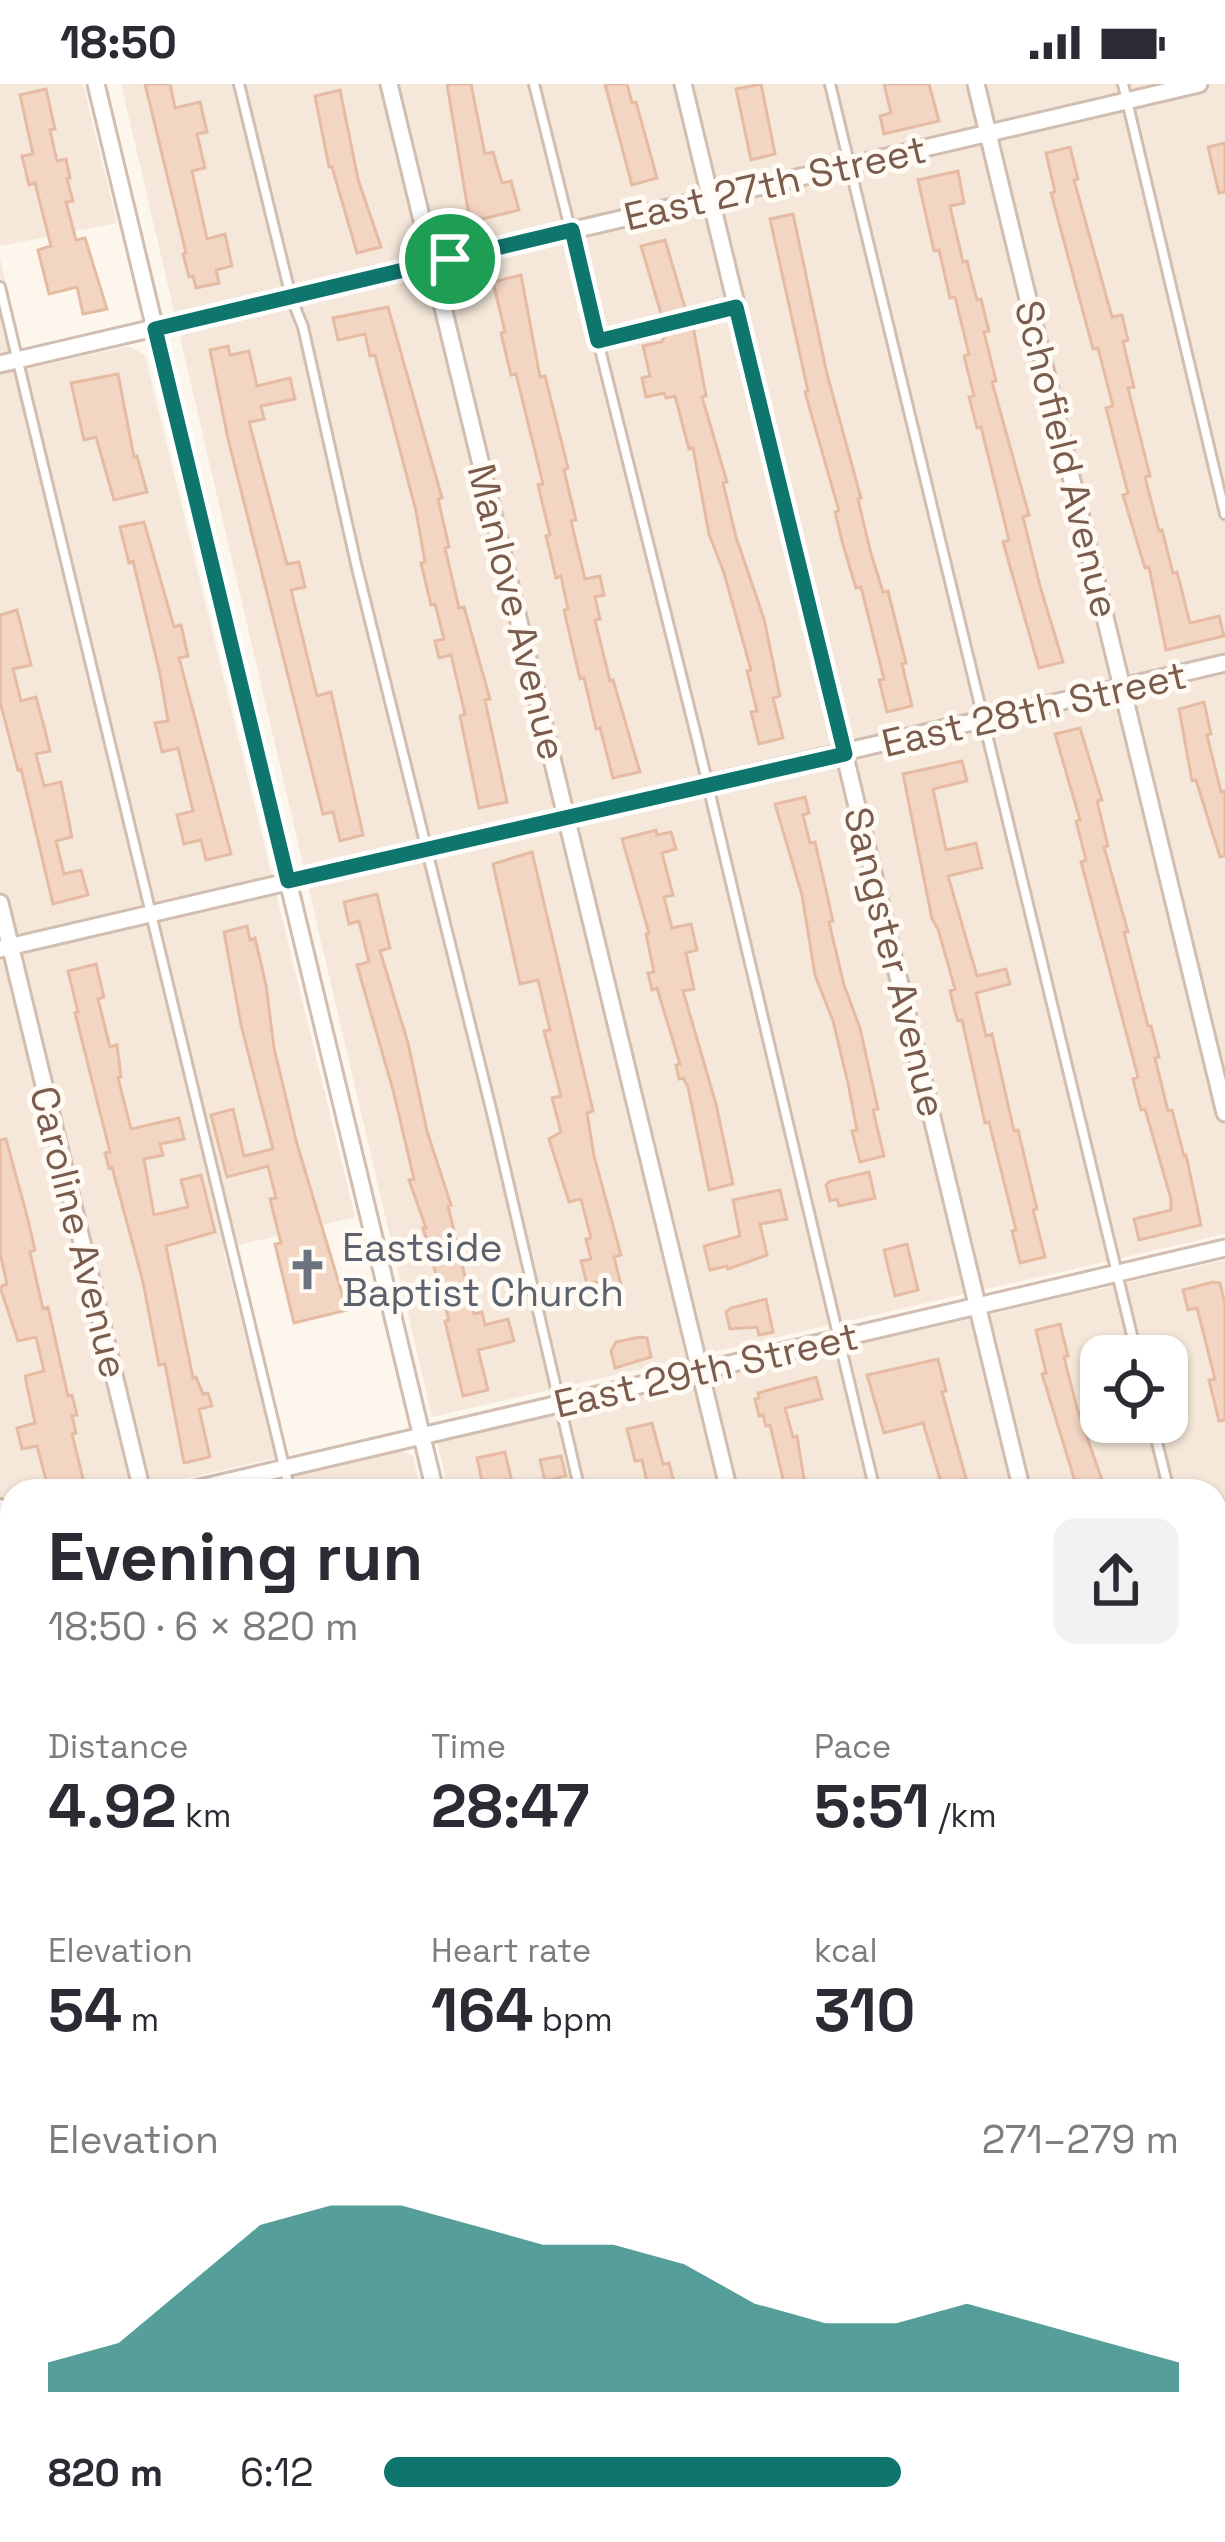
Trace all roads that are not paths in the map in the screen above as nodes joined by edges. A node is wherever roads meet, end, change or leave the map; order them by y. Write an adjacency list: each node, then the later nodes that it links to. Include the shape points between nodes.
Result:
1 (96, 84): 18 (street)
2 (239, 84): 16 (lane)
3 (389, 84): 14 (street, Manlove Avenue)
4 (534, 84): 13 (lane)
5 (682, 84): 12 (street, Sangster Avenue)
6 (830, 84): 11 (lane)
7 (976, 84): 10 (street, Schofield Avenue)
8 (1199, 84): 9 (street, East 27th Street)
9 (1125, 92): 10 (street, East 27th Street); 21 (lane)
10 (988, 134): 11 (street, East 27th Street); 23 (street, Schofield Avenue)
11 (849, 166): 12 (street, East 27th Street); 24 (lane)
12 (710, 198): 13 (street, East 27th Street); 17 (street, Sangster Avenue)
13 (572, 230): 14 (street, East 27th Street); 19 (lane)
14 (432, 263): 16 (street, East 27th Street); 27 (street, Manlove Avenue)
15 (0, 287): 20 (lane)
16 (291, 297): 18 (street, East 27th Street); 28 (lane)
17 (736, 307): 19 (lane); 25 (street, Sangster Avenue)
18 (155, 329): 20 (street, East 27th Street); 29 (street)
19 (598, 341): 26 (lane)
20 (9, 362): 31 (lane)
21 (1225, 514)
22 (1225, 663): 23 (street, East 28th Street)
23 (1123, 689): 24 (street, East 28th Street); 33 (street, Schofield Avenue)
24 (983, 723): 25 (street, East 28th Street); 35 (lane)
25 (845, 754): 26 (street, East 28th Street); 36 (street, Sangster Avenue)
26 (706, 785): 27 (street, East 28th Street); 38 (lane)
27 (566, 817): 28 (street, East 28th Street); 39 (street, Manlove Avenue)
28 (426, 849): 29 (street, East 28th Street); 40 (lane)
29 (288, 881): 31 (street, East 28th Street); 41 (street)
30 (0, 903): 32 (street, Caroline Avenue)
31 (149, 914): 32 (street, East 28th Street); 43 (lane)
32 (5, 948): 44 (street, Caroline Avenue)
33 (1225, 1113)
34 (1225, 1248): 35 (street, East 29th Street)
35 (1117, 1274): 36 (street, East 29th Street); 37 (lane)
36 (978, 1306): 38 (street, East 29th Street); 51 (street, Sangster Avenue)
37 (1132, 1335)
38 (839, 1339): 39 (street, East 29th Street); 50 (lane)
39 (700, 1372): 40 (street, East 29th Street); 49 (street, Manlove Avenue)
40 (559, 1404): 41 (street, East 29th Street); 48 (lane)
41 (422, 1436): 43 (street, East 29th Street); 47 (street)
42 (1158, 1443): 52 (lane)
43 (284, 1468): 45 (street, East 29th Street); 46 (lane)
44 (139, 1479)
45 (238, 1479)
46 (287, 1479)
47 (432, 1479)
48 (577, 1479)
49 (725, 1479)
50 (872, 1479)
51 (1019, 1479)
52 (1166, 1479)

